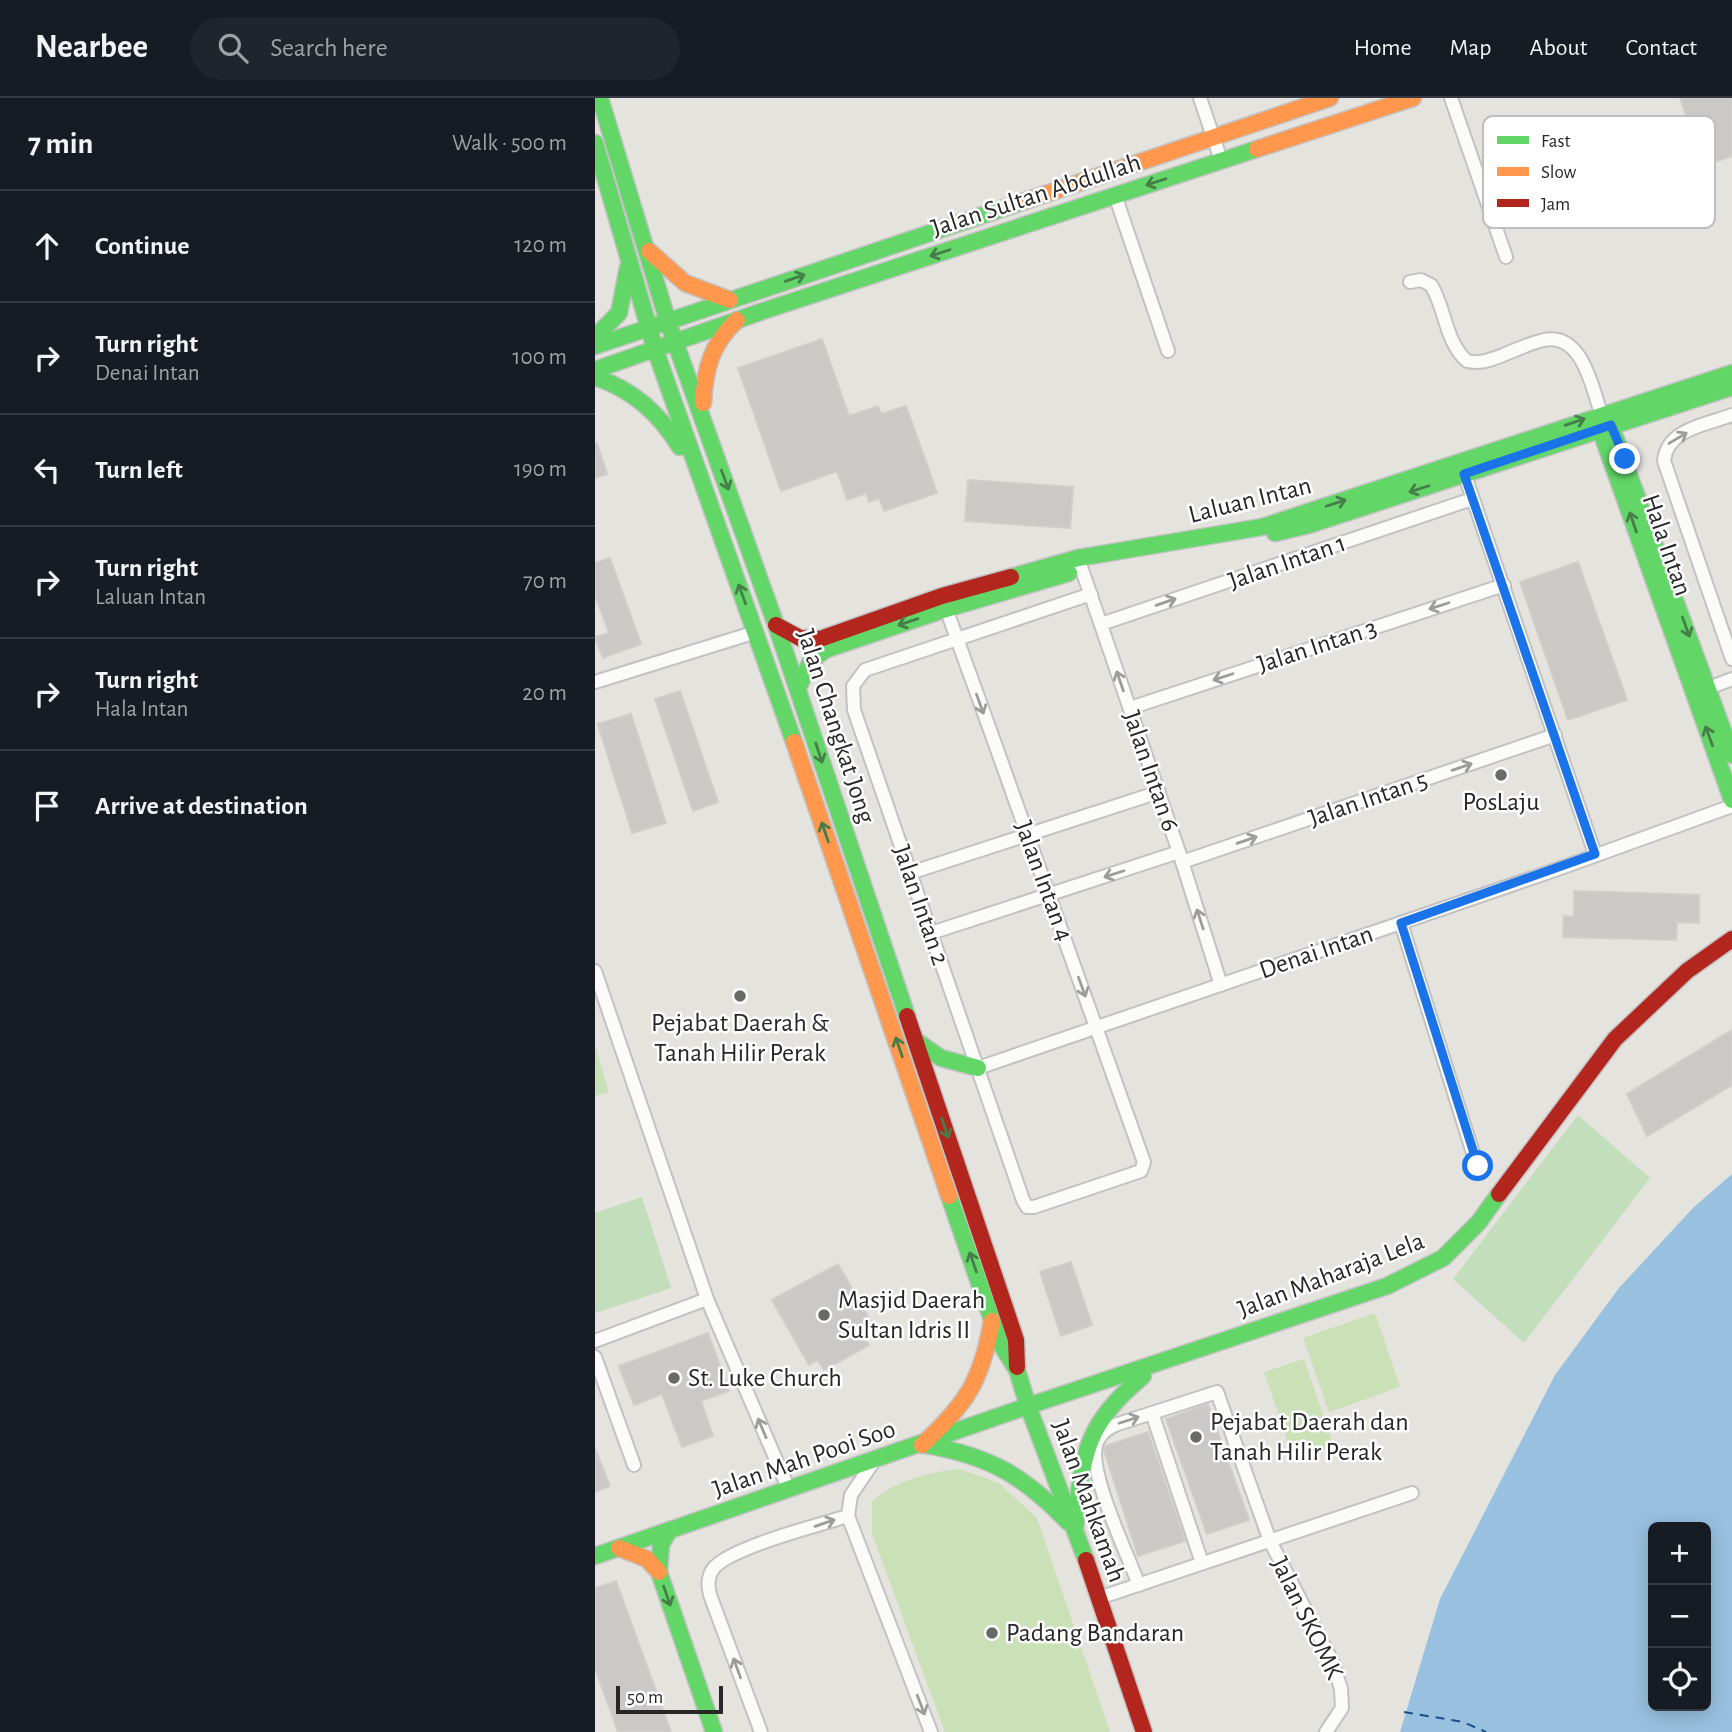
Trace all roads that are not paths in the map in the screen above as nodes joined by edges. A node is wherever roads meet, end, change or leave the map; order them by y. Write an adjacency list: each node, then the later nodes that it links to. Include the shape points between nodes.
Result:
1 (600, 98): 12 (main road, Jalan Changkat Jong)
2 (1200, 98): 6 (street)
3 (1330, 98): 6 (main road, Jalan Sultan Abdullah)
4 (1413, 98): 8 (main road, Jalan Sultan Abdullah)
5 (1451, 98): 9 (street)
6 (1213, 137): 8 (street); 16 (main road, Jalan Sultan Abdullah, one-way to 6)
7 (595, 143): 14 (main road, Jalan Changkat Jong)
8 (1221, 160): 10 (main road, Jalan Sultan Abdullah, one-way to 10)
9 (1483, 191)
10 (1115, 195): 17 (main road, Jalan Sultan Abdullah, one-way to 17); 24 (street)
11 (1496, 228): 13 (street)
12 (645, 246): 16 (main road, via 686,285); 18 (main road, Jalan Changkat Jong)
13 (1506, 257)
14 (629, 262): 19 (main road, Jalan Changkat Jong); 20 (main road, via 619,313)
15 (1410, 282): 31 (street, via 1421,280 1431,285 1454,344 1467,361 1489,360 1544,340 1558,339 1569,345 1585,369)
16 (730, 300): 18 (main road, Jalan Sultan Abdullah)
17 (737, 320): 21 (main road, Jalan Sultan Abdullah); 30 (main road, via 719,336 706,360)
18 (668, 322): 19 (main road, Jalan Sultan Abdullah); 21 (main road, Jalan Changkat Jong)
19 (648, 329): 22 (main road, Jalan Sultan Abdullah); 23 (main road, Jalan Changkat Jong)
20 (595, 337)
21 (675, 342): 23 (main road, Jalan Sultan Abdullah); 30 (main road, Jalan Changkat Jong)
22 (595, 346)
23 (655, 349): 25 (main road, Jalan Sultan Abdullah); 33 (main road, Jalan Changkat Jong)
24 (1168, 351)
25 (595, 370)
26 (1732, 373): 31 (main road, Laluan Intan)
27 (595, 377): 33 (main road, via 619,386 657,414)
28 (1732, 387): 31 (main road, Laluan Intan)
29 (1732, 415): 43 (street, one-way to 29, via 1664,461 1665,447 1674,438)
30 (702, 416): 40 (main road, Jalan Changkat Jong, one-way to 40)
31 (1604, 422): 32 (main road, Laluan Intan); 47 (main road, Hala Intan)
32 (1462, 468): 34 (street); 35 (main road, Laluan Intan, via 1262,527)
33 (702, 482): 41 (main road, Jalan Changkat Jong, one-way to 33)
34 (1472, 499): 36 (street); 39 (street, Jalan Intan 1, one-way to 34)
35 (1080, 564): 37 (street, Jalan Intan 6); 38 (main road, Laluan Intan)
36 (1504, 585): 48 (street, Jalan Intan 3, one-way to 48); 49 (street)
37 (1091, 594): 39 (street, Jalan Intan 6); 42 (street, Jalan Intan 2)
38 (944, 602): 40 (main road, Laluan Intan, via 820,639 800,638); 42 (street, Jalan Intan 4); 46 (main road, Laluan Intan, one-way to 46, via 825,650 811,661)
39 (1101, 624): 48 (street, Jalan Intan 6, one-way to 39)
40 (776, 625): 46 (main road, Jalan Changkat Jong)
41 (756, 632): 45 (street); 71 (main road, Jalan Changkat Jong, one-way to 41)
42 (957, 639): 53 (street, Jalan Intan 4, one-way to 53); 56 (street, Jalan Intan 2, via 865,670 853,686 854,710)
43 (1732, 659)
44 (1732, 679): 47 (street)
45 (595, 682)
46 (797, 688): 66 (main road, Jalan Changkat Jong, one-way to 66)
47 (1701, 691): 50 (main road, Hala Intan); 52 (main road, Hala Intan, one-way to 47)
48 (1130, 708): 51 (street, Jalan Intan 6)
49 (1555, 735): 54 (street); 55 (street, Jalan Intan 5, one-way to 49)
50 (1732, 755)
51 (1159, 792): 53 (street); 55 (street, Jalan Intan 6)
52 (1732, 803): 54 (street, Denai Intan)
53 (1027, 834): 56 (street); 57 (street, Jalan Intan 4)
54 (1595, 854): 58 (street, Denai Intan)
55 (1181, 857): 57 (street, Jalan Intan 5, one-way to 57); 63 (street, Jalan Intan 6, one-way to 55)
56 (910, 873): 59 (street, Jalan Intan 2)
57 (1049, 895): 59 (street, Jalan Intan 5); 65 (street, Jalan Intan 4, one-way to 65)
58 (1401, 923): 63 (street, Denai Intan); 68 (street)
59 (931, 933): 67 (street, Jalan Intan 2)
60 (1732, 939): 64 (main road, Jalan Maharaja Lela, via 1687,971)
61 (1732, 955): 64 (main road, Jalan Maharaja Lela)
62 (595, 971): 70 (street)
63 (1221, 985): 65 (street, Denai Intan)
64 (1663, 995): 74 (main road, Jalan Maharaja Lela, via 1601,1056 1479,1222 1443,1258 1387,1286)
65 (1097, 1029): 67 (street, Denai Intan); 69 (street, Jalan Intan 4, via 1144,1167)
66 (915, 1040): 67 (main road, via 941,1058); 75 (main road, Jalan Changkat Jong, one-way to 75, via 1016,1340)
67 (978, 1069): 69 (street, Jalan Intan 2)
68 (1478, 1166)
69 (1027, 1207)
70 (707, 1299): 72 (street); 81 (street, one-way to 70)
71 (992, 1320): 75 (main road, Jalan Changkat Jong); 78 (main road, via 985,1366 975,1388)
72 (595, 1340)
73 (595, 1357): 80 (street)
74 (1157, 1365): 76 (main road, Jalan Maharaja Lela); 84 (main road, via 1121,1393 1093,1426 1083,1450)
75 (1017, 1370): 76 (main road, Jalan Changkat Jong)
76 (1028, 1406): 78 (main road, Jalan Mah Pooi Soo); 84 (main road, Jalan Mahkamah)
77 (1152, 1413): 86 (street, Jalan SKOMK, via 1217,1392); 89 (street); 91 (street, one-way to 77, via 1102,1486 1095,1454 1103,1432)
78 (922, 1445): 79 (main road, Jalan Mah Pooi Soo); 84 (main road, via 957,1449 1005,1465)
79 (874, 1461): 81 (main road, Jalan Mah Pooi Soo); 83 (street, via 851,1495)
80 (634, 1465)
81 (789, 1490): 85 (main road, Jalan Mah Pooi Soo)
82 (1412, 1493): 86 (street)
83 (848, 1516): 94 (street, one-way to 83, via 710,1595 710,1572 729,1556); 95 (street, one-way to 95)
84 (1075, 1529): 92 (main road, Jalan Mahkamah)
85 (669, 1531): 87 (main road, Jalan Mah Pooi Soo); 90 (main road, via 661,1544)
86 (1270, 1541): 89 (street); 97 (street, Jalan SKOMK, via 1333,1663 1341,1689 1342,1708)
87 (619, 1548): 88 (main road, Jalan Mah Pooi Soo); 90 (main road, via 647,1559)
88 (595, 1556)
89 (1202, 1563): 91 (street)
90 (659, 1572): 93 (main road, one-way to 93)
91 (1139, 1585): 92 (street)
92 (1099, 1598): 96 (main road, Jalan Mahkamah)
93 (714, 1732)
94 (761, 1732)
95 (931, 1732)
96 (1144, 1732)
97 (1326, 1732)

